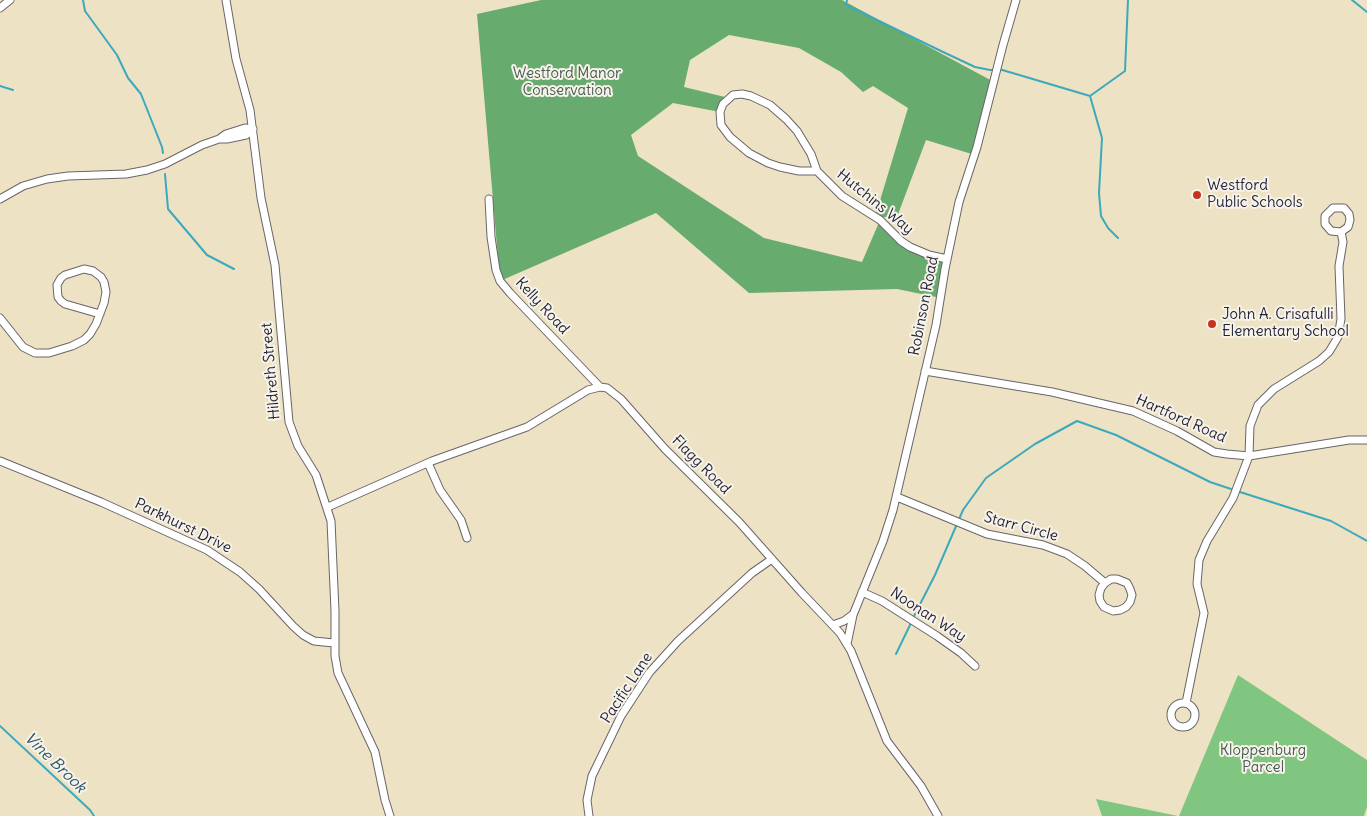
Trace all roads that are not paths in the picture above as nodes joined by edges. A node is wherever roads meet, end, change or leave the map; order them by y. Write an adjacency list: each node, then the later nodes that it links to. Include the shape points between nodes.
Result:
1 (10, 0): 4 (street)
2 (226, 0): 5 (street, Hildreth Street)
3 (1016, 0): 10 (street, Robinson Road, via 959,202)
4 (0, 8)
5 (253, 129): 7 (street, via 226,134 165,164 142,171 47,179 23,186); 20 (street, Hildreth Street, via 261,198 279,291 289,422)
6 (817, 172): 6 (street, Hutchins Way, via 780,167 749,153 721,125 723,104 729,98 742,94 770,105 802,138); 10 (street, Hutchins Way, via 842,196 880,220 905,244 924,254)
7 (0, 199)
8 (489, 199): 14 (street, Kelly Road, via 491,237 500,281)
9 (1341, 232): 16 (street, via 1338,337 1320,361 1274,389 1258,405 1250,426)
10 (947, 259): 13 (street, Robinson Road)
11 (100, 314): 11 (street, via 106,292 99,274 80,269 59,280 56,291 61,301); 12 (street, via 93,331 84,340 41,354 23,347)
12 (0, 318)
13 (925, 371): 16 (street, Hartford Road, via 1115,406 1146,416 1214,452); 19 (street, Robinson Road)
14 (600, 387): 18 (street, via 588,390 521,429); 22 (street, Flagg Road, via 607,388 621,399 664,449)
15 (1367, 440): 16 (street, Hartford Road, via 1348,440)
16 (1249, 456): 30 (street, via 1233,498 1198,560 1197,584 1204,613)
17 (0, 461): 27 (street, Parkhurst Drive, via 207,550 240,572 303,635 314,641)
18 (428, 462): 20 (street); 21 (street)
19 (897, 497): 23 (street, Starr Circle, via 987,534 1052,548 1085,566); 24 (street, Robinson Road)
20 (328, 507): 27 (street, Hildreth Street, via 333,540)
21 (467, 538)
22 (772, 559): 26 (street, Flagg Road); 32 (street, Pacific Lane, via 752,573 678,641 650,673 621,716 592,776 587,800)
23 (1105, 583): 23 (street, via 1100,591 1102,604 1113,611 1126,607 1132,595 1129,586 1117,579)
24 (862, 592): 25 (street, Robinson Road); 29 (street, Noonan Way, via 909,618)
25 (853, 615): 26 (street); 28 (street, Robinson Road)
26 (833, 625): 28 (street, Flagg Road)
27 (334, 643): 31 (street, Hildreth Street, via 338,673 375,752)
28 (847, 644): 33 (street, Flagg Road, via 887,741)
29 (975, 666)
30 (1186, 703)
31 (390, 816)
32 (589, 816)
33 (938, 816)

